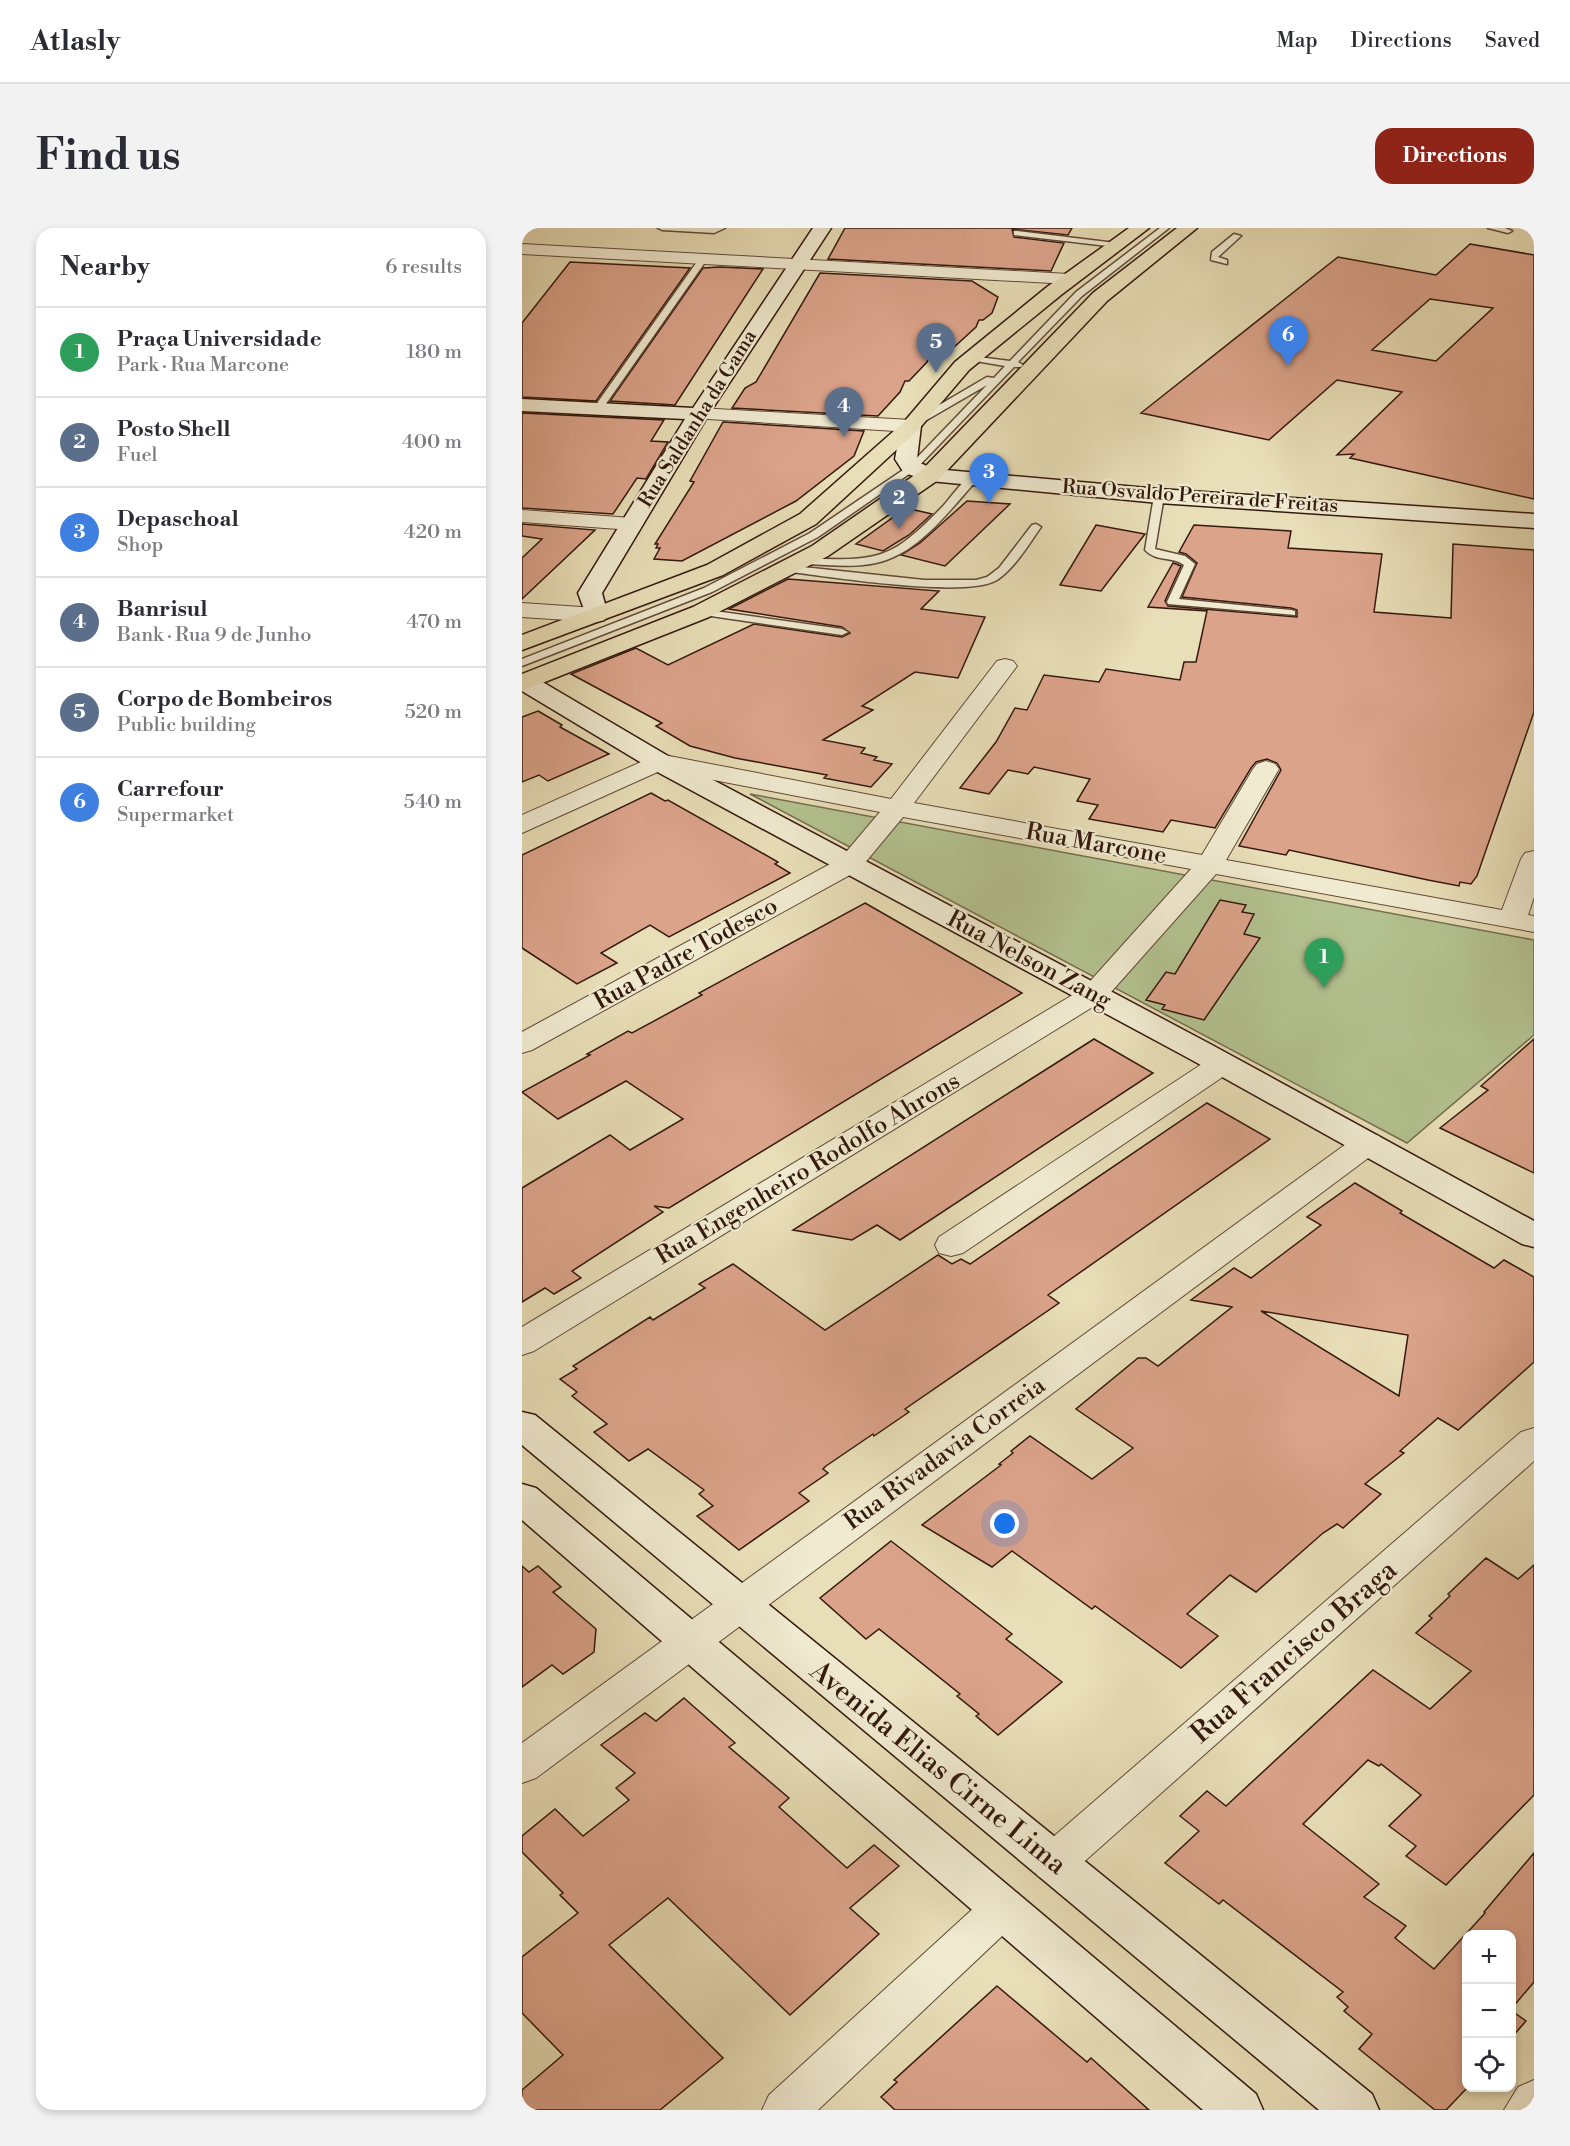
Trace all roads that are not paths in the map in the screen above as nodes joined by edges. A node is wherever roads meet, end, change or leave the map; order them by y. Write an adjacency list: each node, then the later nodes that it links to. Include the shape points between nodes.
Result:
1 (662, 228): 2 (lane)
2 (721, 228)
3 (822, 228): 15 (street, Rua Saldanha da Gama)
4 (1140, 228): 11 (main road)
5 (1165, 228): 18 (lane, via 1078,294)
6 (1188, 228): 19 (main road, via 1100,297)
7 (1492, 228): 8 (lane)
8 (1509, 231)
9 (1017, 232): 11 (lane)
10 (1237, 236): 14 (lane, via 1215,254 1214,258)
11 (1116, 245): 16 (main road)
12 (522, 249): 13 (street)
13 (704, 258): 15 (street); 21 (lane)
14 (1224, 262)
15 (798, 263): 16 (street); 22 (street, Rua Saldanha da Gama)
16 (1069, 279): 17 (main road)
17 (973, 358): 18 (lane); 23 (main road)
18 (1010, 366): 19 (lane); 23 (lane); 24 (lane); 24 (lane)
19 (1036, 367): 24 (main road)
20 (522, 405): 21 (street)
21 (598, 409): 22 (street)
22 (699, 414): 23 (street); 29 (street, Rua Saldanha da Gama)
23 (911, 426): 24 (street, via 906,459); 35 (main road, via 808,519 715,570)
24 (921, 471): 25 (street, Rua Osvaldo Pereira de Freitas); 31 (main road, via 820,551); 39 (lane, via 814,535 708,590)
25 (973, 479): 26 (street, Rua Osvaldo Pereira de Freitas); 31 (lane, via 926,527 888,557)
26 (1160, 496): 28 (street, Rua Osvaldo Pereira de Freitas); 34 (lane, via 1150,550 1156,555 1182,558 1190,564 1172,602)
27 (522, 516): 29 (street)
28 (1534, 521)
29 (632, 524): 35 (street, Rua Saldanha da Gama, via 590,593)
30 (1036, 527): 31 (lane, via 994,578 973,584 905,581)
31 (793, 564): 33 (main road)
32 (522, 610): 35 (street)
33 (701, 612): 36 (lane); 39 (main road)
34 (1291, 613)
35 (596, 615): 37 (main road)
36 (842, 632)
37 (522, 642)
38 (1005, 666): 42 (street)
39 (523, 676): 40 (street, Rua Nelson Zang)
40 (660, 762): 42 (street, Rua Marcone); 43 (street); 45 (street, Rua Nelson Zang)
41 (1266, 770): 46 (street, Rua Engenheiro Rodolfo Ahrons)
42 (897, 808): 45 (street); 46 (street, Rua Marcone)
43 (522, 825)
44 (1534, 859): 47 (street)
45 (850, 864): 48 (street, Rua Nelson Zang); 49 (street, Rua Padre Todesco)
46 (1210, 864): 47 (street, Rua Marcone); 48 (street, Rua Engenheiro Rodolfo Ahrons)
47 (1523, 922)
48 (1094, 994): 50 (street, Rua Nelson Zang); 54 (street, Rua Engenheiro Rodolfo Ahrons)
49 (522, 1044)
50 (1222, 1064): 51 (street, Rua Nelson Zang); 53 (street)
51 (1368, 1143): 52 (street, Rua Nelson Zang); 58 (street, Rua Rivadavia Correia)
52 (1534, 1236)
53 (951, 1245)
54 (522, 1343)
55 (522, 1425): 58 (street, Avenida Elias Cirne Lima)
56 (1534, 1441): 61 (street, Rua Francisco Braga)
57 (522, 1498): 59 (street)
58 (740, 1605): 59 (street, Rua Rivadavia Correia); 61 (street, Avenida Elias Cirne Lima)
59 (690, 1642): 60 (street, Rua Rivadavia Correia); 62 (street)
60 (522, 1766)
61 (1053, 1863): 66 (street, Avenida Elias Cirne Lima)
62 (1003, 1908): 64 (street); 65 (street)
63 (1534, 2102): 67 (street)
64 (784, 2110)
65 (1239, 2110)
66 (1355, 2110)
67 (1527, 2110)

